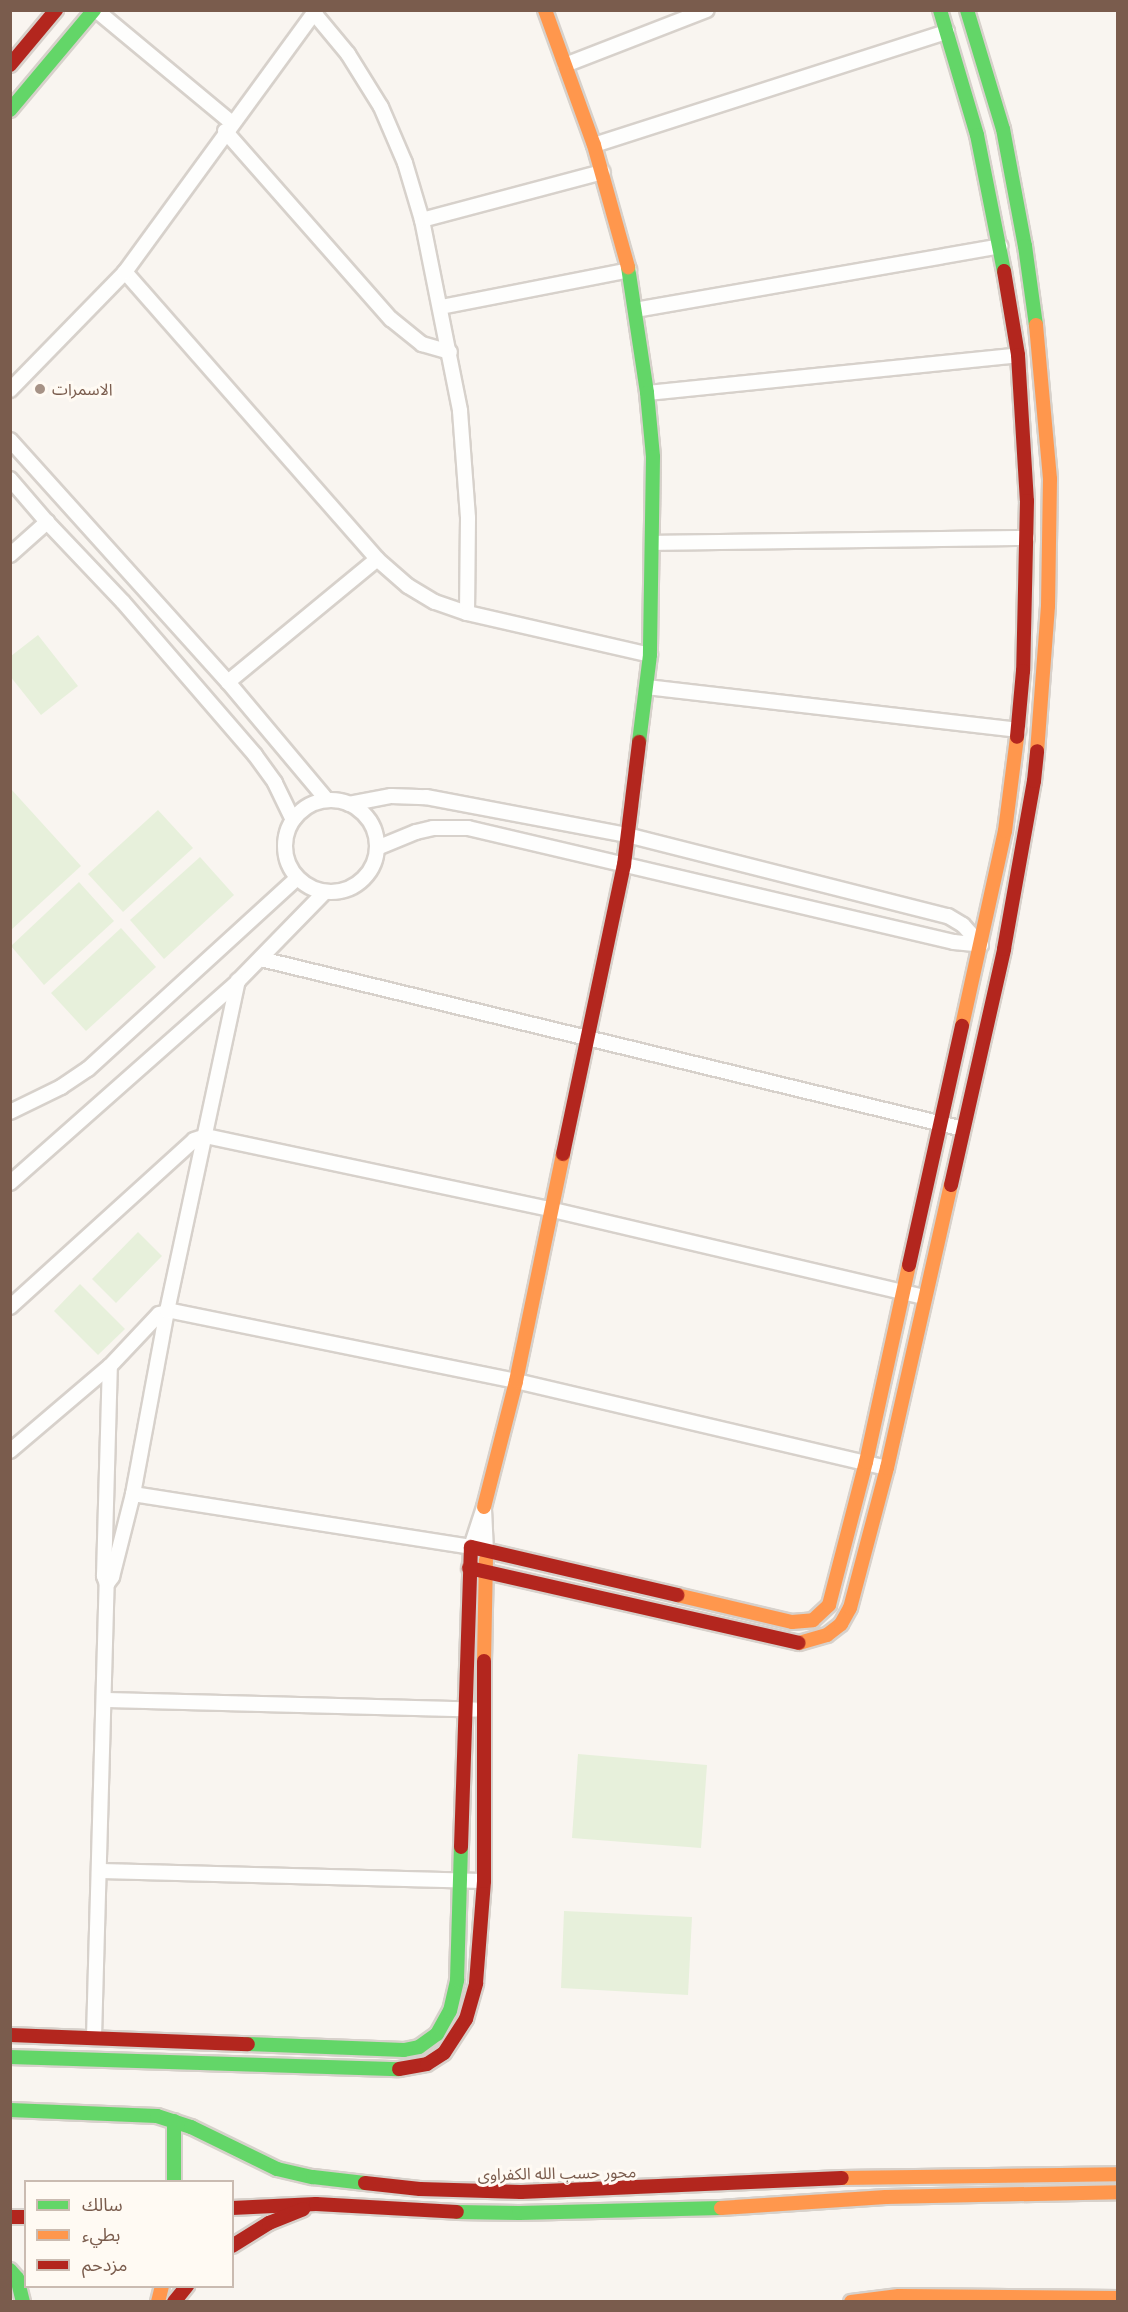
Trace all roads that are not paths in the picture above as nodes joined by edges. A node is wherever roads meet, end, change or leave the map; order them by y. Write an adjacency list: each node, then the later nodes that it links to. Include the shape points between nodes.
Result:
1 (56, 10): 9 (street)
2 (95, 10): 11 (street); 12 (street)
3 (545, 10): 10 (street)
4 (707, 10): 10 (street)
5 (940, 10): 8 (street)
6 (967, 10): 13 (street)
7 (315, 12): 12 (street); 17 (street, via 348,54 381,107 405,164)
8 (947, 33): 14 (street); 15 (street)
9 (10, 65)
10 (565, 65): 15 (street)
11 (10, 110)
12 (229, 127): 20 (street); 23 (street, via 391,319 422,344)
13 (1002, 129): 14 (street); 44 (street, via 1034,304 1050,479 1044,673)
14 (977, 135): 18 (street)
15 (594, 145): 16 (street)
16 (603, 172): 17 (street); 19 (street)
17 (422, 220): 21 (street)
18 (1000, 246): 22 (street); 24 (street)
19 (629, 270): 21 (street); 22 (street)
20 (125, 272): 25 (street); 33 (street)
21 (441, 307): 23 (street)
22 (635, 310): 26 (street)
23 (450, 352): 34 (street, via 466,472)
24 (1017, 355): 26 (street); 30 (street)
25 (10, 390)
26 (647, 393): 31 (street, via 653,457)
27 (10, 440): 36 (street)
28 (10, 479): 29 (street)
29 (47, 522): 32 (street); 41 (street, via 123,602 255,755 275,783)
30 (1027, 538): 31 (street); 38 (street)
31 (653, 543): 35 (street)
32 (10, 555)
33 (377, 559): 34 (street, via 421,594); 36 (street)
34 (467, 613): 35 (street)
35 (650, 655): 37 (street)
36 (228, 682): 39 (street)
37 (647, 687): 38 (street); 43 (street)
38 (1019, 730): 42 (street)
39 (327, 800): 40 (street); 41 (street, via 305,808)
40 (349, 804): 43 (street, via 391,796 426,797); 45 (street, via 366,818)
41 (293, 820): 47 (street, via 285,852)
42 (1005, 831): 44 (street); 49 (street)
43 (627, 835): 46 (street); 49 (street, via 948,916 970,931)
44 (1025, 835): 50 (street)
45 (377, 848): 46 (street, via 416,832 468,828); 48 (street, via 371,869 356,885)
46 (624, 865): 49 (street); 53 (street)
47 (297, 878): 48 (street); 54 (street, via 88,1069)
48 (325, 892): 51 (street)
49 (981, 945): 50 (street); 55 (street)
50 (1004, 949): 56 (street)
51 (261, 959): 52 (street); 53 (street)
52 (238, 981): 57 (street); 58 (street)
53 (590, 1039): 55 (street); 59 (street)
54 (10, 1112)
55 (941, 1123): 56 (street); 60 (street)
56 (963, 1129): 61 (street)
57 (206, 1136): 59 (street); 62 (street, via 194,1140); 63 (street)
58 (10, 1183)
59 (553, 1210): 60 (street); 65 (street)
60 (902, 1291): 61 (street); 67 (street)
61 (924, 1297): 68 (street)
62 (10, 1307)
63 (167, 1311): 64 (street, via 159,1314); 65 (street); 69 (street)
64 (110, 1366): 66 (street); 75 (street, via 104,1576)
65 (516, 1381): 67 (street); 70 (street)
66 (10, 1451)
67 (866, 1462): 68 (street); 72 (street, via 833,1597 825,1611 806,1622 792,1622)
68 (887, 1468): 74 (street, via 850,1608 841,1624 818,1640 788,1641)
69 (133, 1494): 71 (street); 75 (street)
70 (484, 1507): 71 (street); 72 (street)
71 (471, 1547): 72 (street); 73 (street)
72 (486, 1551): 74 (street)
73 (469, 1568): 74 (street); 77 (street)
74 (487, 1572): 78 (street)
75 (107, 1584): 76 (street)
76 (105, 1700): 77 (street); 79 (street)
77 (464, 1710): 78 (street); 80 (street)
78 (483, 1711): 81 (street)
79 (99, 1871): 80 (street); 84 (street)
80 (460, 1880): 81 (street); 82 (street, via 456,1989 450,2011)
81 (484, 1881): 85 (street, via 474,1995)
82 (437, 2034): 84 (street, via 419,2047 404,2050); 85 (street)
83 (10, 2035): 84 (street)
84 (94, 2037)
85 (452, 2043): 86 (street, via 434,2061 405,2069)
86 (10, 2057)
87 (10, 2110): 88 (street, محور حسب الله الكفراوى, via 142,2115)
88 (174, 2121): 89 (street, محور حسب الله الكفراوى, via 277,2169 420,2189 521,2192 908,2175); 90 (street)
89 (1118, 2174)
90 (174, 2180)
91 (1118, 2192): 92 (street, via 886,2197 698,2209 531,2213 428,2212)
92 (316, 2204): 93 (street); 94 (street, via 269,2223)
93 (234, 2208)
94 (234, 2245)
95 (10, 2270): 98 (street, via 17,2278)
96 (185, 2288): 99 (street)
97 (1118, 2298): 100 (street, via 899,2296)
98 (23, 2301)
99 (174, 2301)
100 (851, 2301)

